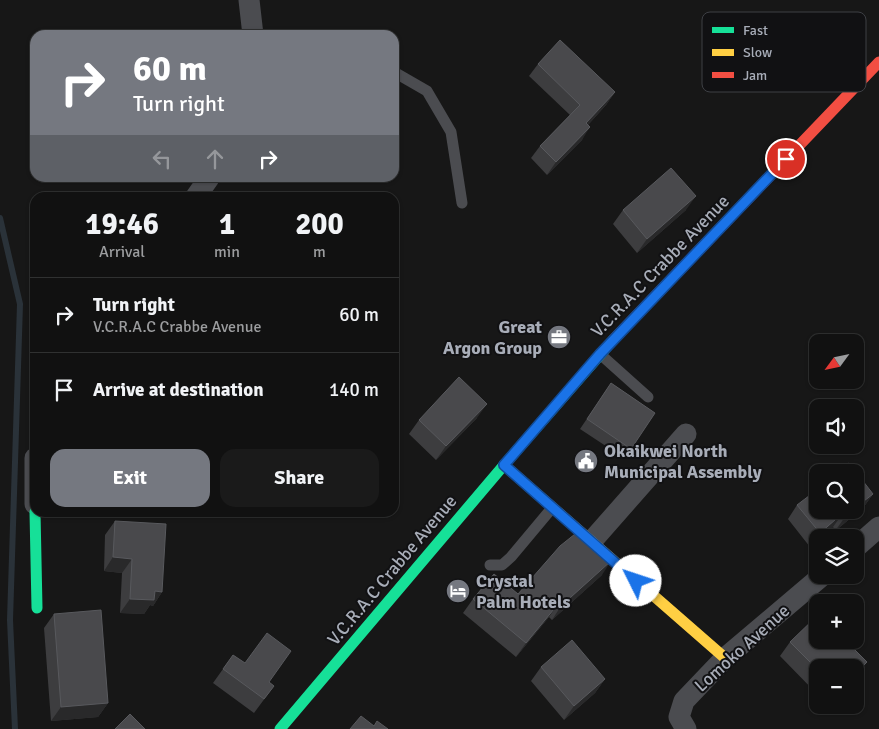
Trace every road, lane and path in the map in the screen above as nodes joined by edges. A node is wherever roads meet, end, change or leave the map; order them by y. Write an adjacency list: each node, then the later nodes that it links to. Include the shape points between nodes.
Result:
1 (249, 0): 2 (street)
2 (252, 30)
3 (879, 62): 5 (street, V.C.R.A.C Crabbe Avenue)
4 (399, 75): 7 (lane, via 427,91 451,132)
5 (866, 76)
6 (850, 92): 8 (street, V.C.R.A.C Crabbe Avenue)
7 (462, 203)
8 (600, 354): 9 (lane); 11 (street, V.C.R.A.C Crabbe Avenue)
9 (648, 397)
10 (686, 434): 16 (street)
11 (504, 465): 12 (street); 21 (street, V.C.R.A.C Crabbe Avenue)
12 (552, 508): 16 (street); 17 (lane, via 511,557 502,565)
13 (35, 517): 19 (street)
14 (879, 527): 15 (street)
15 (864, 540)
16 (591, 542): 20 (street)
17 (490, 565)
18 (812, 584): 20 (street, Lomoko Avenue)
19 (38, 608)
20 (725, 658): 22 (street, Lomoko Avenue, via 684,701 679,717)
21 (280, 729)
22 (686, 729)

